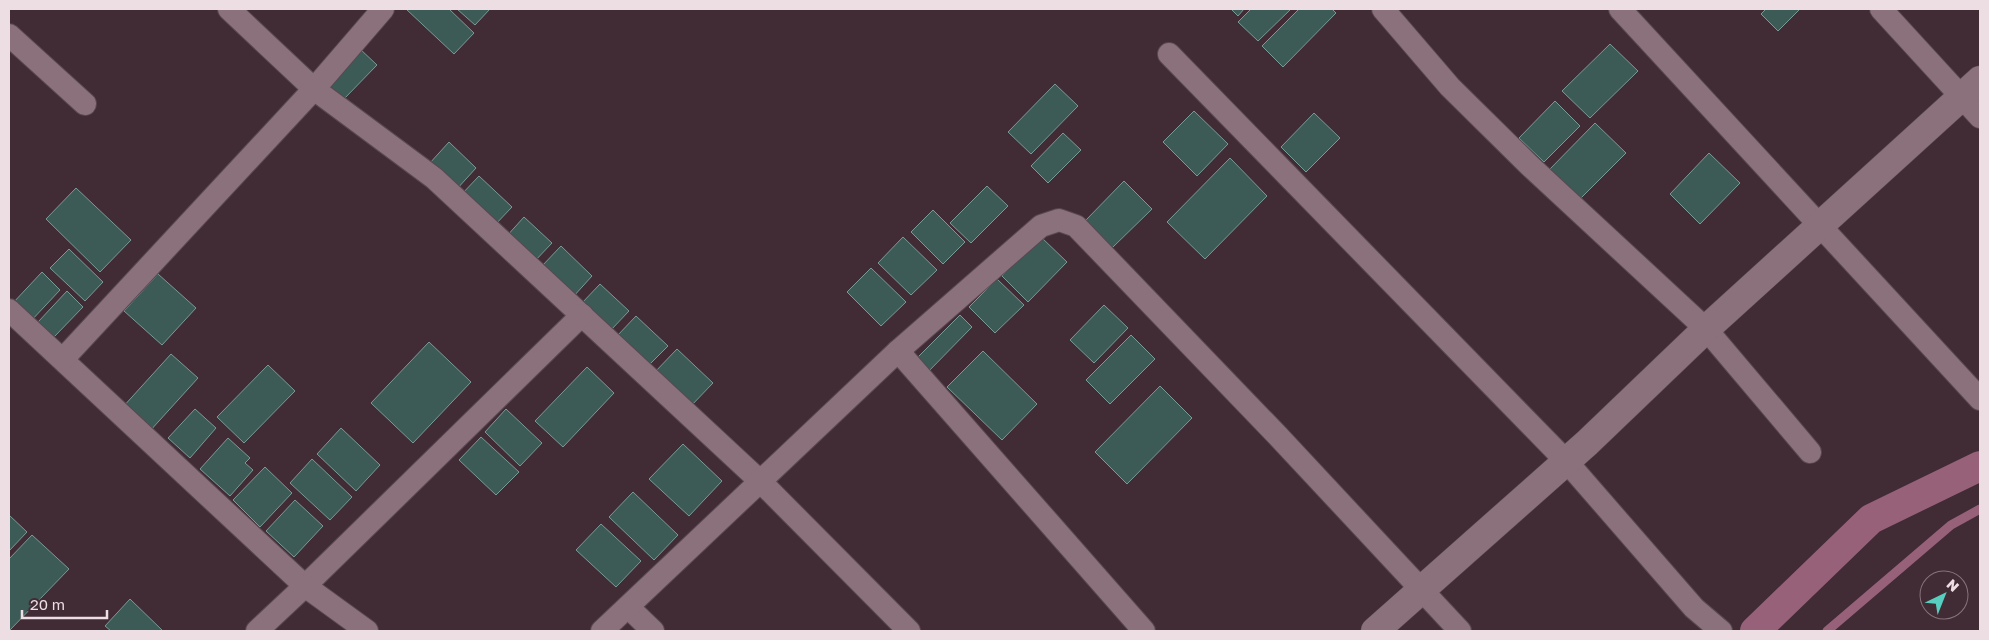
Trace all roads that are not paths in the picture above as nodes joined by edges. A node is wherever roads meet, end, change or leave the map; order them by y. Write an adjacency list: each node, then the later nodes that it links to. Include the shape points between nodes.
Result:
1 (229, 9): 9 (street)
2 (383, 9): 9 (street)
3 (1383, 9): 16 (street, via 1463,100)
4 (1620, 9): 13 (street)
5 (1881, 9): 10 (street)
6 (9, 35): 11 (street)
7 (1169, 54): 21 (street)
8 (1980, 80): 10 (street)
9 (314, 89): 15 (street, via 434,178); 18 (street)
10 (1960, 98): 12 (street); 13 (street)
11 (85, 104)
12 (1980, 118)
13 (1820, 224): 16 (street); 19 (street)
14 (9, 310): 18 (street)
15 (582, 315): 22 (street); 23 (street)
16 (1706, 329): 20 (street); 21 (street)
17 (898, 351): 22 (street); 24 (street, via 1041,226 1059,220 1076,226); 31 (street)
18 (63, 359): 23 (street)
19 (1980, 400)
20 (1810, 452)
21 (1566, 462): 24 (street); 34 (street, via 1694,608)
22 (761, 482): 25 (street); 30 (street)
23 (304, 586): 26 (street); 27 (street)
24 (1421, 590): 32 (street); 33 (street)
25 (628, 607): 28 (street); 29 (street)
26 (257, 631)
27 (367, 631)
28 (602, 631)
29 (653, 631)
30 (909, 631)
31 (1144, 631)
32 (1375, 631)
33 (1460, 631)
34 (1721, 631)

